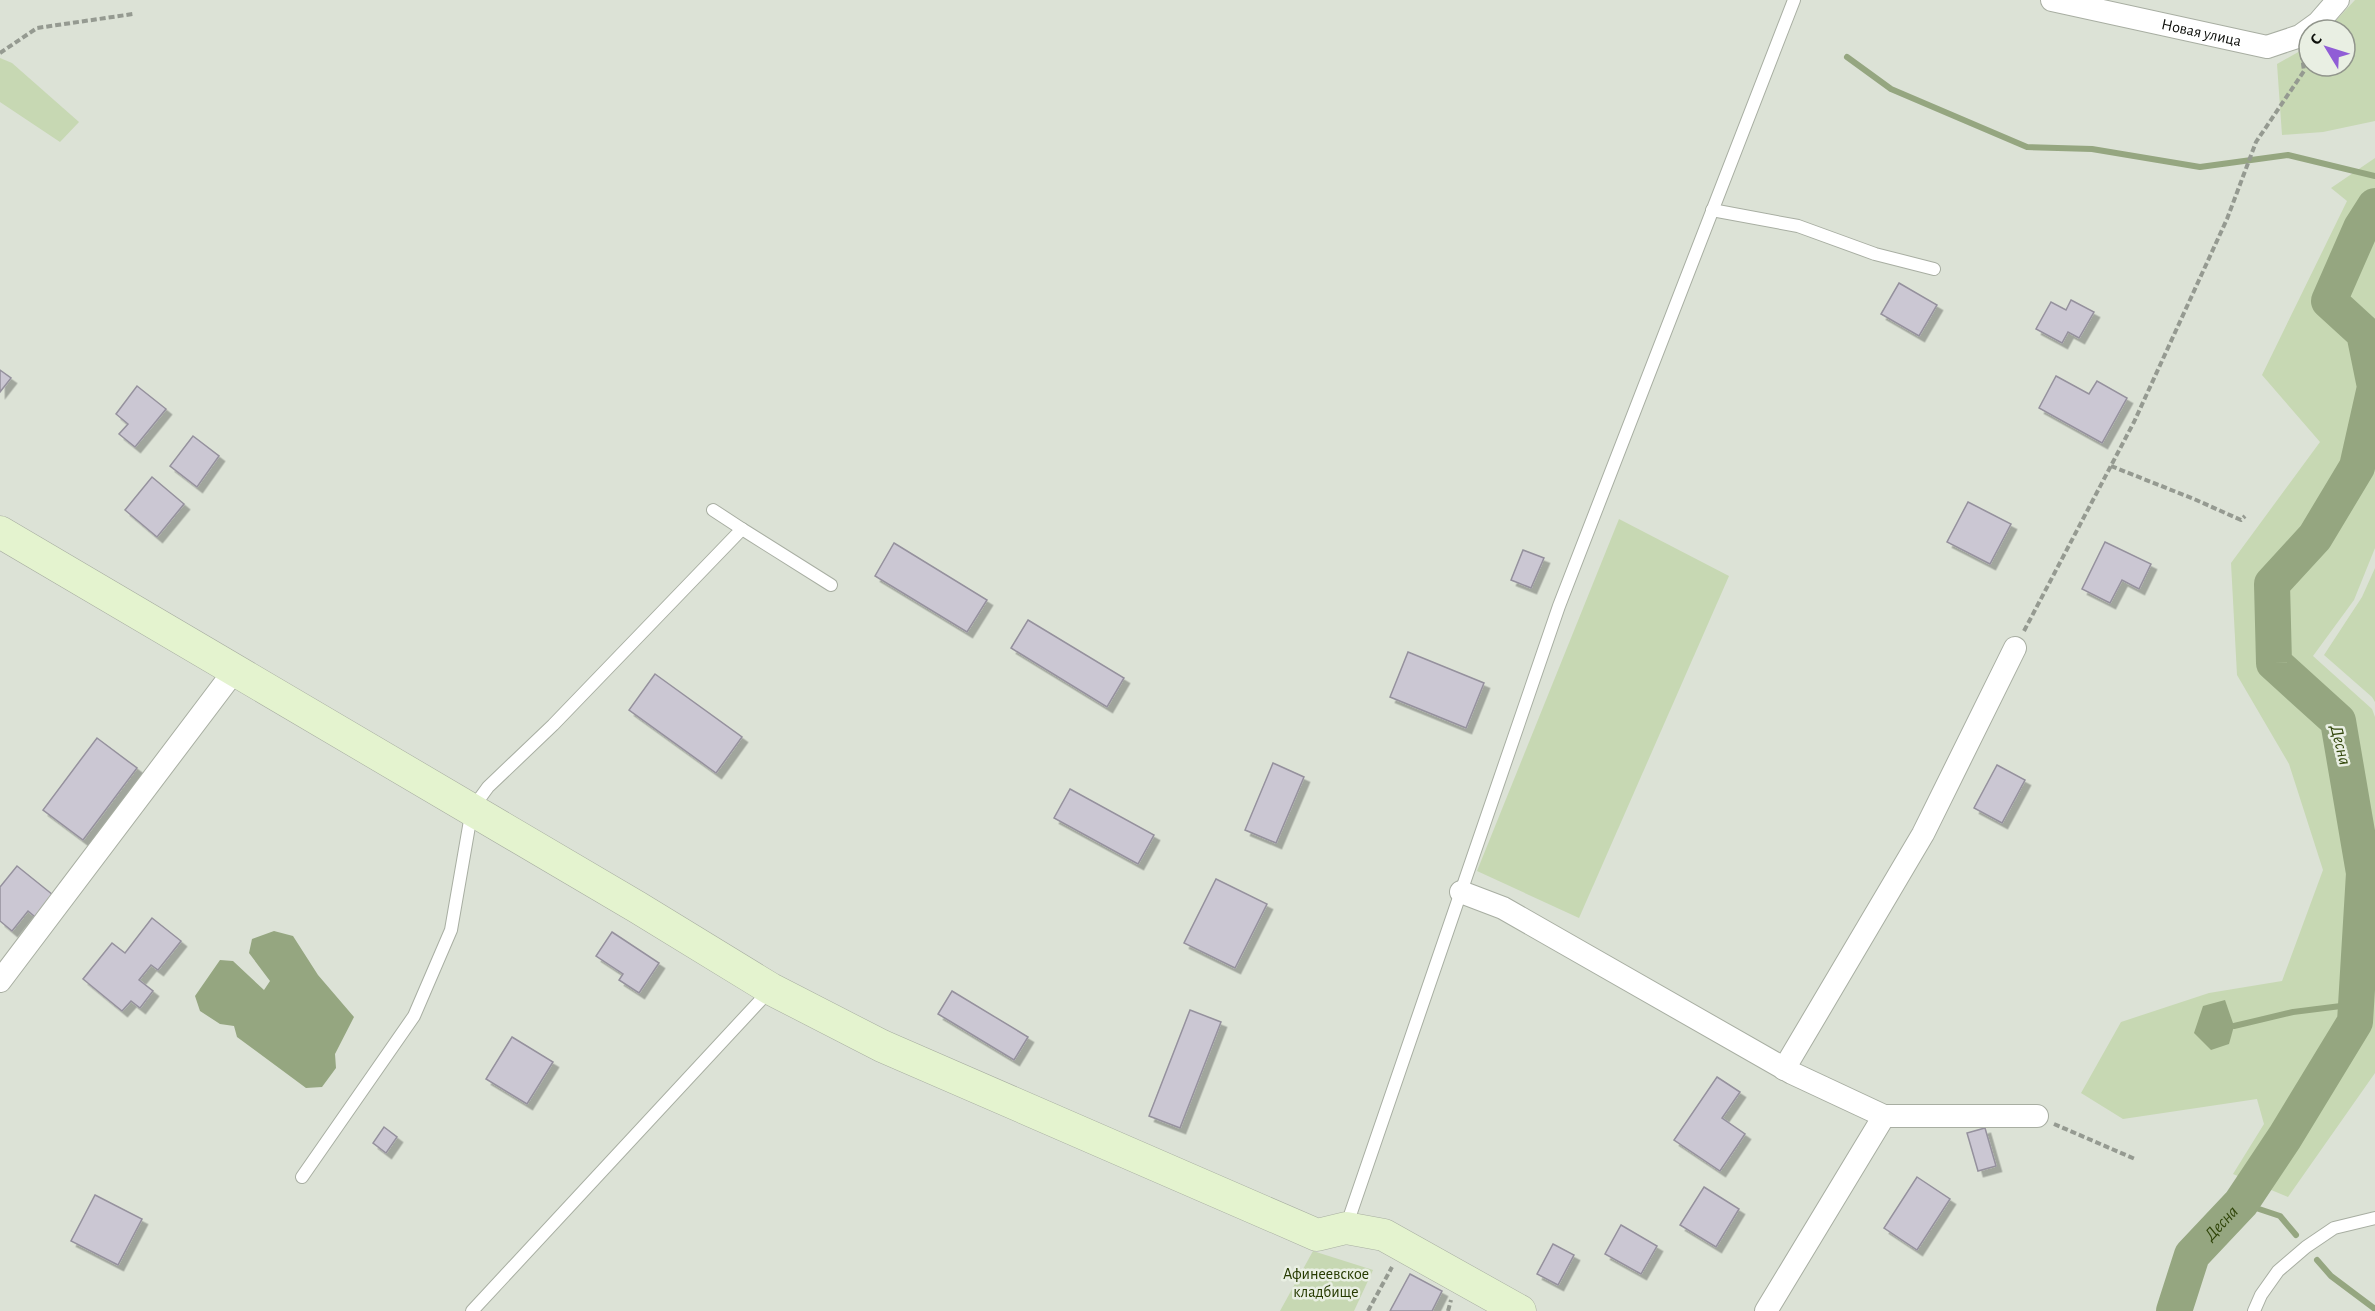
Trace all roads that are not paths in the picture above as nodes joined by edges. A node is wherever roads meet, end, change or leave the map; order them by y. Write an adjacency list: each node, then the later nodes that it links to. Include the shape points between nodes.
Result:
1 (1794, 0): 4 (lane)
2 (2052, 0): 3 (street, Новая улица, via 2267,47 2300,36)
3 (2338, 0)
4 (1712, 210): 5 (lane, via 1798,226); 13 (lane, via 1559,606)
5 (1934, 270)
6 (713, 510): 7 (lane)
7 (742, 529): 9 (lane); 12 (lane, via 488,787)
8 (0, 532): 11 (street)
9 (831, 585)
10 (2015, 648): 16 (street, via 1923,834)
11 (235, 670): 12 (street); 14 (street)
12 (472, 809): 15 (street); 19 (lane, via 451,930 414,1016)
13 (1461, 892): 16 (street, via 1503,908); 21 (lane)
14 (0, 981)
15 (771, 989): 21 (street, via 882,1046 1317,1235); 22 (lane)
16 (1784, 1069): 17 (street)
17 (1884, 1116): 18 (street); 24 (street)
18 (2037, 1116)
19 (302, 1177)
20 (2375, 1218): 25 (lane, via 2334,1228 2307,1247 2278,1271 2260,1295)
21 (1346, 1228): 23 (street, via 1384,1235)
22 (472, 1311)
23 (1520, 1311)
24 (1766, 1311)
25 (2254, 1311)

